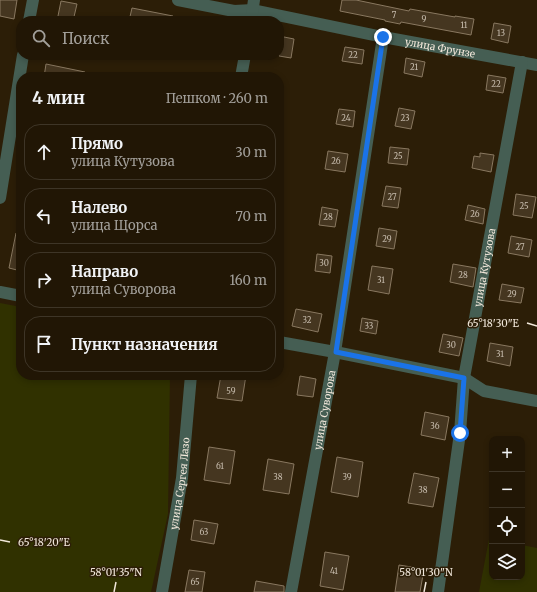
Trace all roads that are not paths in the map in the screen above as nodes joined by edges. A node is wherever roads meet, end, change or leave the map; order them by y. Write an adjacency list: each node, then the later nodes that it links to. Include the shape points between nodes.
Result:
1 (32, 0): 4 (street)
2 (178, 0): 3 (street, улица Фрунзе, via 234,11)
3 (253, 10): 5 (street, улица Фрунзе)
4 (30, 16)
5 (282, 16)
6 (284, 16): 7 (street, улица Фрунзе)
7 (383, 37): 10 (street, улица Фрунзе); 19 (street, улица Суворова)
8 (23, 60): 12 (street)
9 (244, 60): 13 (street)
10 (522, 62): 11 (street, улица Фрунзе); 20 (street, улица Кутузова)
11 (537, 65)
12 (21, 72)
13 (242, 72)
14 (16, 103): 15 (street)
15 (0, 198)
16 (0, 292): 17 (street)
17 (16, 295)
18 (284, 343): 19 (street)
19 (336, 352): 20 (street); 24 (street, улица Суворова)
20 (464, 378): 22 (street, via 484,391); 25 (street, улица Кутузова, via 460,433)
21 (191, 380): 23 (street, улица Сергея Лазо, via 182,478)
22 (537, 401)
23 (162, 592)
24 (291, 592)
25 (438, 592)

